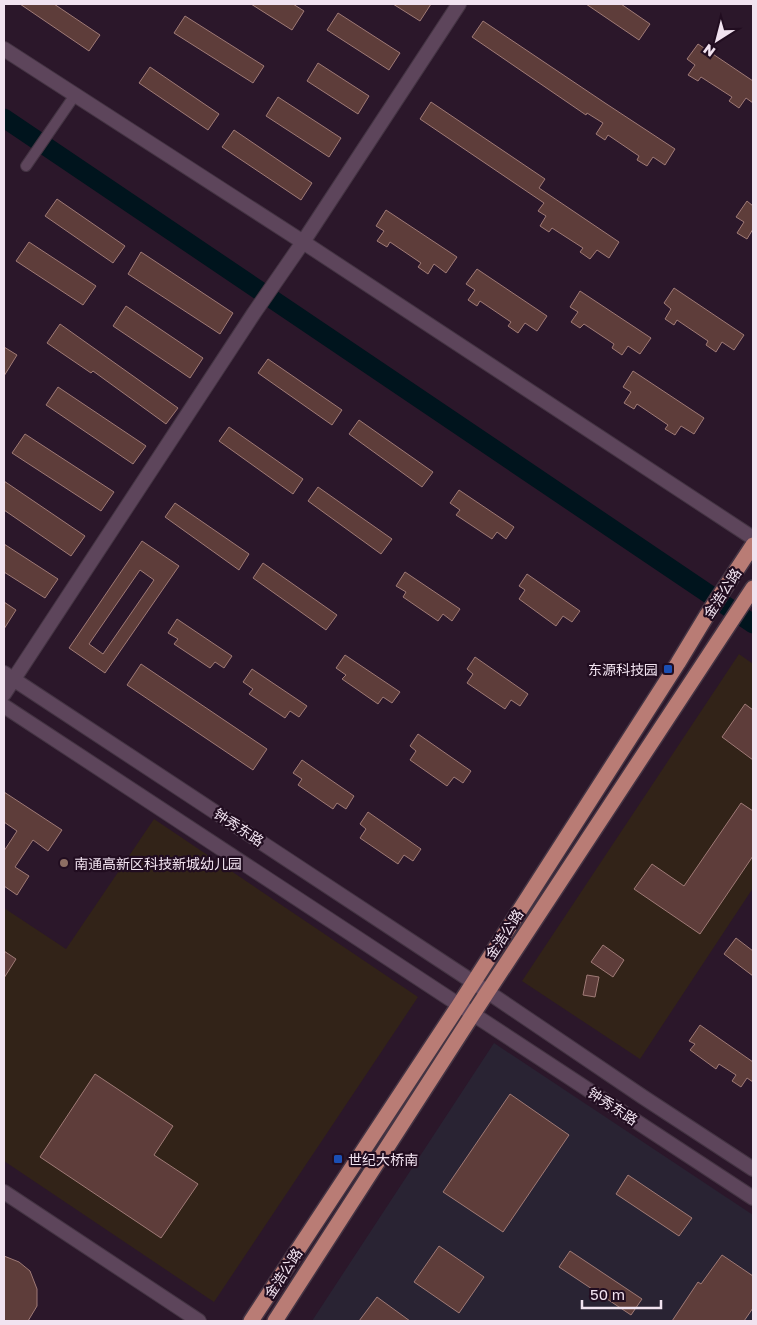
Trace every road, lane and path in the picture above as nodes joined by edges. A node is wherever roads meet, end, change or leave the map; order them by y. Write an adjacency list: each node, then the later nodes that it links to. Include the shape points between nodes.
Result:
1 (459, 4): 5 (street)
2 (4, 49): 3 (street)
3 (75, 95): 4 (street); 5 (street)
4 (28, 163)
5 (302, 242): 6 (street); 9 (street)
6 (753, 538)
7 (753, 545): 12 (main road, 金浩公路)
8 (749, 594): 13 (main road)
9 (9, 676): 10 (street); 12 (street, 钟秀东路)
10 (4, 694)
11 (4, 706): 14 (street, 钟秀东路)
12 (474, 982): 13 (street, 钟秀东路); 14 (main road, 金浩公路)
13 (488, 992): 15 (main road); 16 (street, 钟秀东路)
14 (459, 1005): 15 (street, 钟秀东路); 20 (main road, 金浩公路)
15 (473, 1014): 18 (street, 钟秀东路); 21 (main road)
16 (753, 1170)
17 (4, 1192): 19 (street)
18 (753, 1198)
19 (199, 1321)
20 (251, 1321)
21 (275, 1321)

